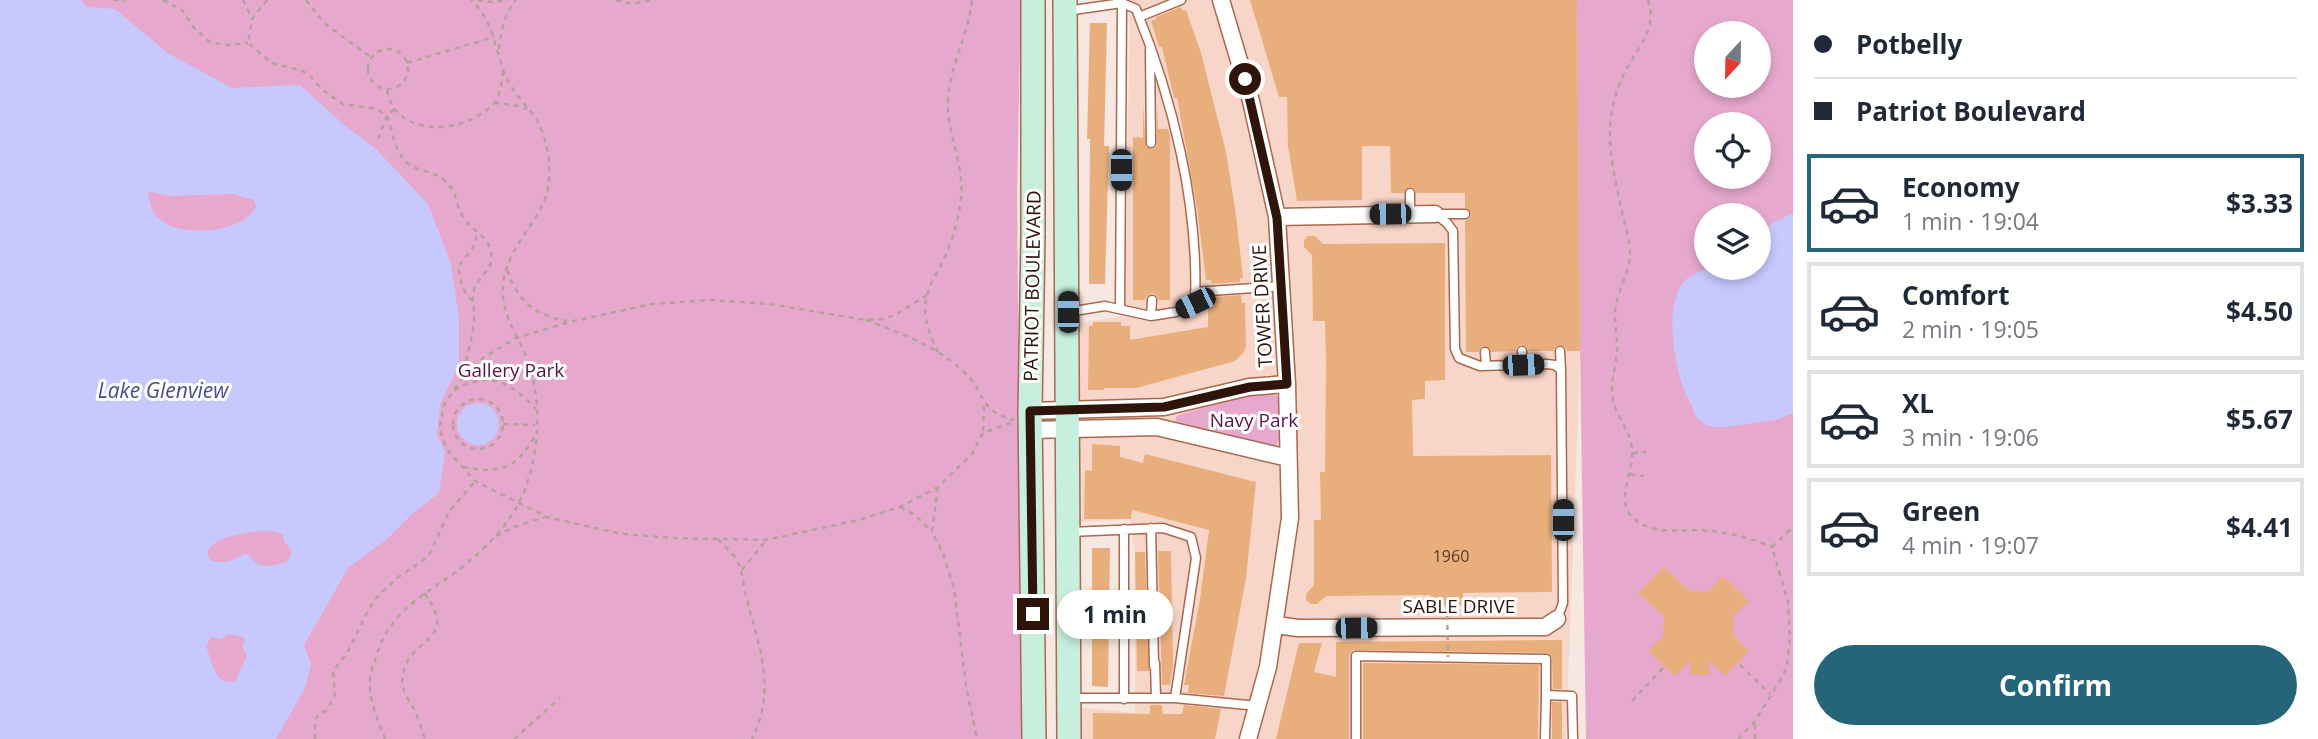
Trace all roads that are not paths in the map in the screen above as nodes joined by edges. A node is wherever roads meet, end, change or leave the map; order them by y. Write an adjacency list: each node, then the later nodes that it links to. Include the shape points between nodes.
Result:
1 (1033, 0): 29 (main road, PATRIOT BOULEVARD)
2 (1181, 0): 6 (lane)
3 (1221, 0): 13 (street, TOWER DRIVE, via 1251,101)
4 (1122, 3): 5 (lane); 6 (lane, via 1136,9); 17 (lane)
5 (1065, 6): 18 (main road, PATRIOT BOULEVARD)
6 (1139, 17): 7 (lane)
7 (1149, 40): 8 (lane); 15 (lane, via 1178,138)
8 (1151, 143)
9 (1410, 193): 10 (lane)
10 (1410, 214): 11 (street); 13 (street)
11 (1435, 214): 12 (lane); 24 (lane, via 1453,232 1455,349 1459,358)
12 (1465, 214)
13 (1277, 218): 14 (street, TOWER DRIVE)
14 (1283, 286): 15 (lane); 26 (street, TOWER DRIVE)
15 (1195, 292): 19 (lane, via 1195,303)
16 (1152, 300): 19 (lane)
17 (1120, 309): 18 (lane, via 1105,306); 19 (lane)
18 (1068, 312): 28 (main road, PATRIOT BOULEVARD)
19 (1152, 316)
20 (1522, 351): 23 (lane)
21 (1560, 351): 25 (lane)
22 (1485, 352): 24 (lane)
23 (1523, 365): 24 (lane); 25 (lane, via 1555,365)
24 (1486, 366)
25 (1561, 370): 37 (lane, via 1563,603)
26 (1287, 384): 27 (street, via 1250,387); 31 (street, TOWER DRIVE)
27 (1167, 406): 28 (street); 30 (street)
28 (1069, 419): 29 (street); 30 (street); 34 (main road, PATRIOT BOULEVARD)
29 (1030, 420): 45 (main road, PATRIOT BOULEVARD)
30 (1171, 431): 31 (street)
31 (1287, 458): 36 (street, TOWER DRIVE, via 1290,518)
32 (1151, 528): 33 (lane); 38 (lane); 42 (lane, via 1191,537 1196,558)
33 (1124, 529): 34 (lane); 43 (lane)
34 (1068, 532): 40 (main road, PATRIOT BOULEVARD)
35 (1154, 562): 41 (lane)
36 (1276, 625): 37 (street, SABLE DRIVE, via 1356,631 1506,633); 44 (street, TOWER DRIVE)
37 (1547, 629)
38 (1154, 666)
39 (1546, 695): 48 (lane, via 1546,659 1356,656); 49 (lane); 50 (lane, via 1572,696)
40 (1069, 698): 43 (lane); 46 (main road, PATRIOT BOULEVARD)
41 (1156, 698): 42 (lane); 43 (lane)
42 (1175, 698): 44 (lane)
43 (1124, 699)
44 (1258, 706): 47 (street, TOWER DRIVE)
45 (1034, 739)
46 (1069, 739)
47 (1248, 739)
48 (1356, 739)
49 (1545, 739)
50 (1573, 739)

